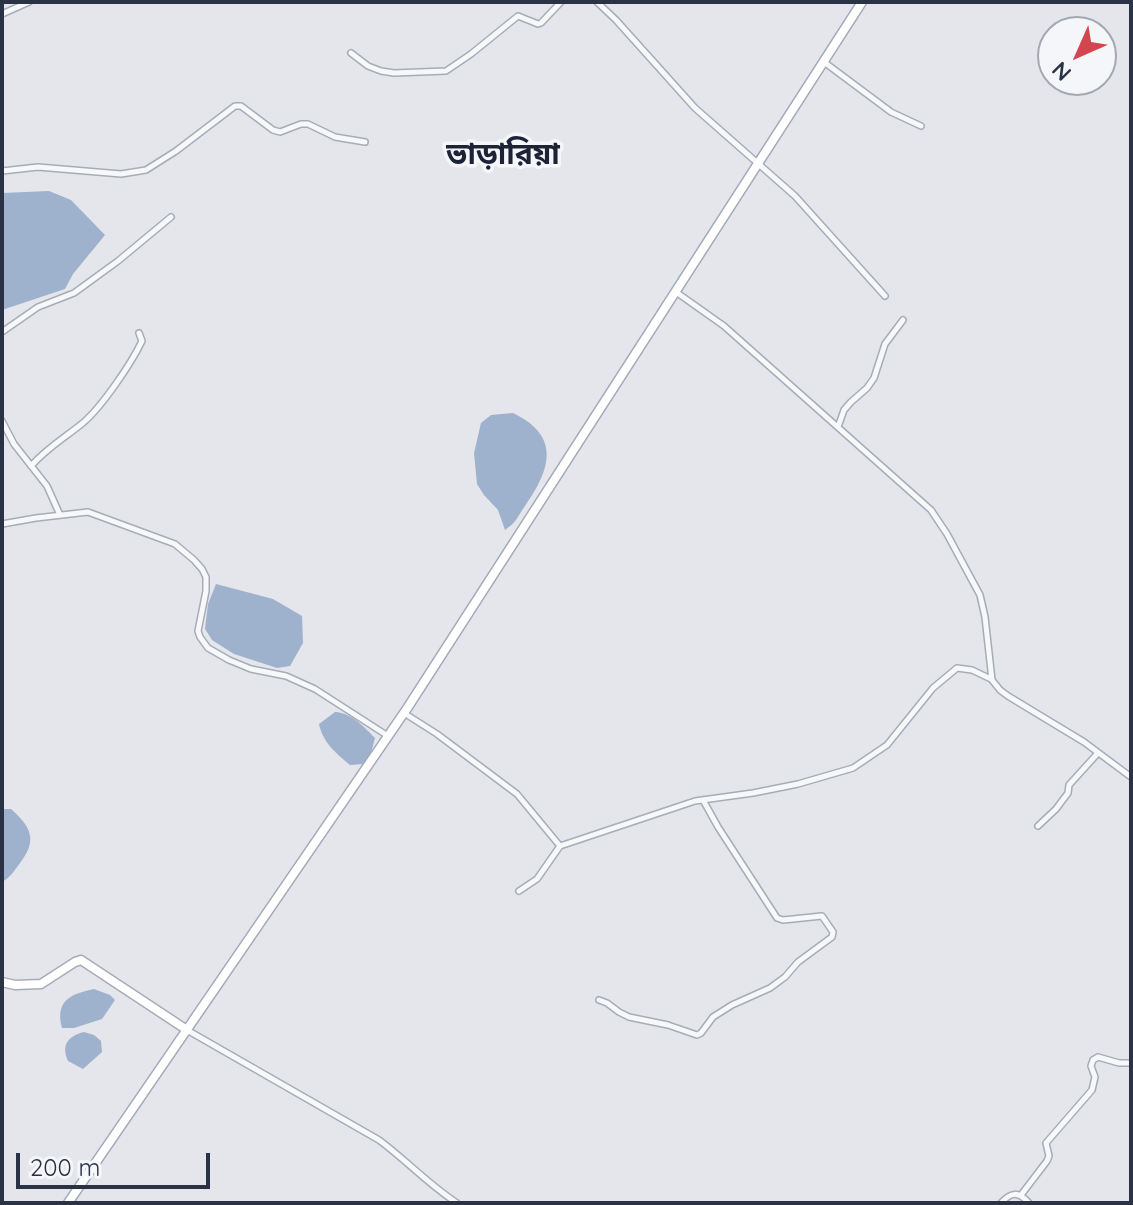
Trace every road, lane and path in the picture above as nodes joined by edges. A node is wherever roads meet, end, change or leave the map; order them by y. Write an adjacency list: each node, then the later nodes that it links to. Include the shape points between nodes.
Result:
1 (29, 2): 5 (street)
2 (561, 2): 6 (street, via 538,24 518,16 446,71 381,71)
3 (597, 2): 10 (street, via 695,108)
4 (862, 2): 7 (main road)
5 (2, 14)
6 (351, 53)
7 (824, 62): 8 (street, via 891,112); 10 (main road)
8 (921, 126)
9 (365, 142): 11 (street, via 335,137 308,124 280,132 235,106 146,170)
10 (759, 164): 13 (main road); 14 (street)
11 (2, 171)
12 (171, 217): 16 (street, via 74,293 38,307)
13 (676, 292): 19 (street, via 724,326); 24 (main road)
14 (885, 296)
15 (903, 320): 19 (street, via 885,344 874,378 844,410)
16 (2, 332)
17 (139, 333): 20 (street, via 142,341 136,353 103,399)
18 (2, 421): 20 (street)
19 (838, 427): 23 (street, via 931,510 947,534 980,595)
20 (31, 466): 21 (street)
21 (60, 515): 22 (street); 25 (street, via 88,512 175,544 206,577 198,631 208,648 251,669 315,689)
22 (2, 524)
23 (992, 680): 26 (street, via 1008,696); 28 (street, via 957,668 933,688 887,745 853,768)
24 (404, 713): 25 (main road); 30 (street, via 517,794)
25 (388, 736): 34 (main road)
26 (1098, 753): 27 (street); 29 (street)
27 (1131, 777)
28 (703, 800): 30 (street); 33 (street, via 777,918 822,916 832,937 770,988 713,1017 697,1035 629,1017)
29 (1038, 826)
30 (560, 846): 31 (street, via 537,879)
31 (519, 891)
32 (2, 982): 34 (main road, via 41,984 81,960)
33 (599, 1000)
34 (187, 1030): 37 (main road); 38 (street, via 379,1140)
35 (1131, 1063): 36 (street, via 1093,1060 1092,1090 1046,1143 1047,1161)
36 (1021, 1195): 39 (street, via 1009,1195); 40 (street)
37 (68, 1203)
38 (457, 1203)
39 (1001, 1203)
40 (1029, 1203)

